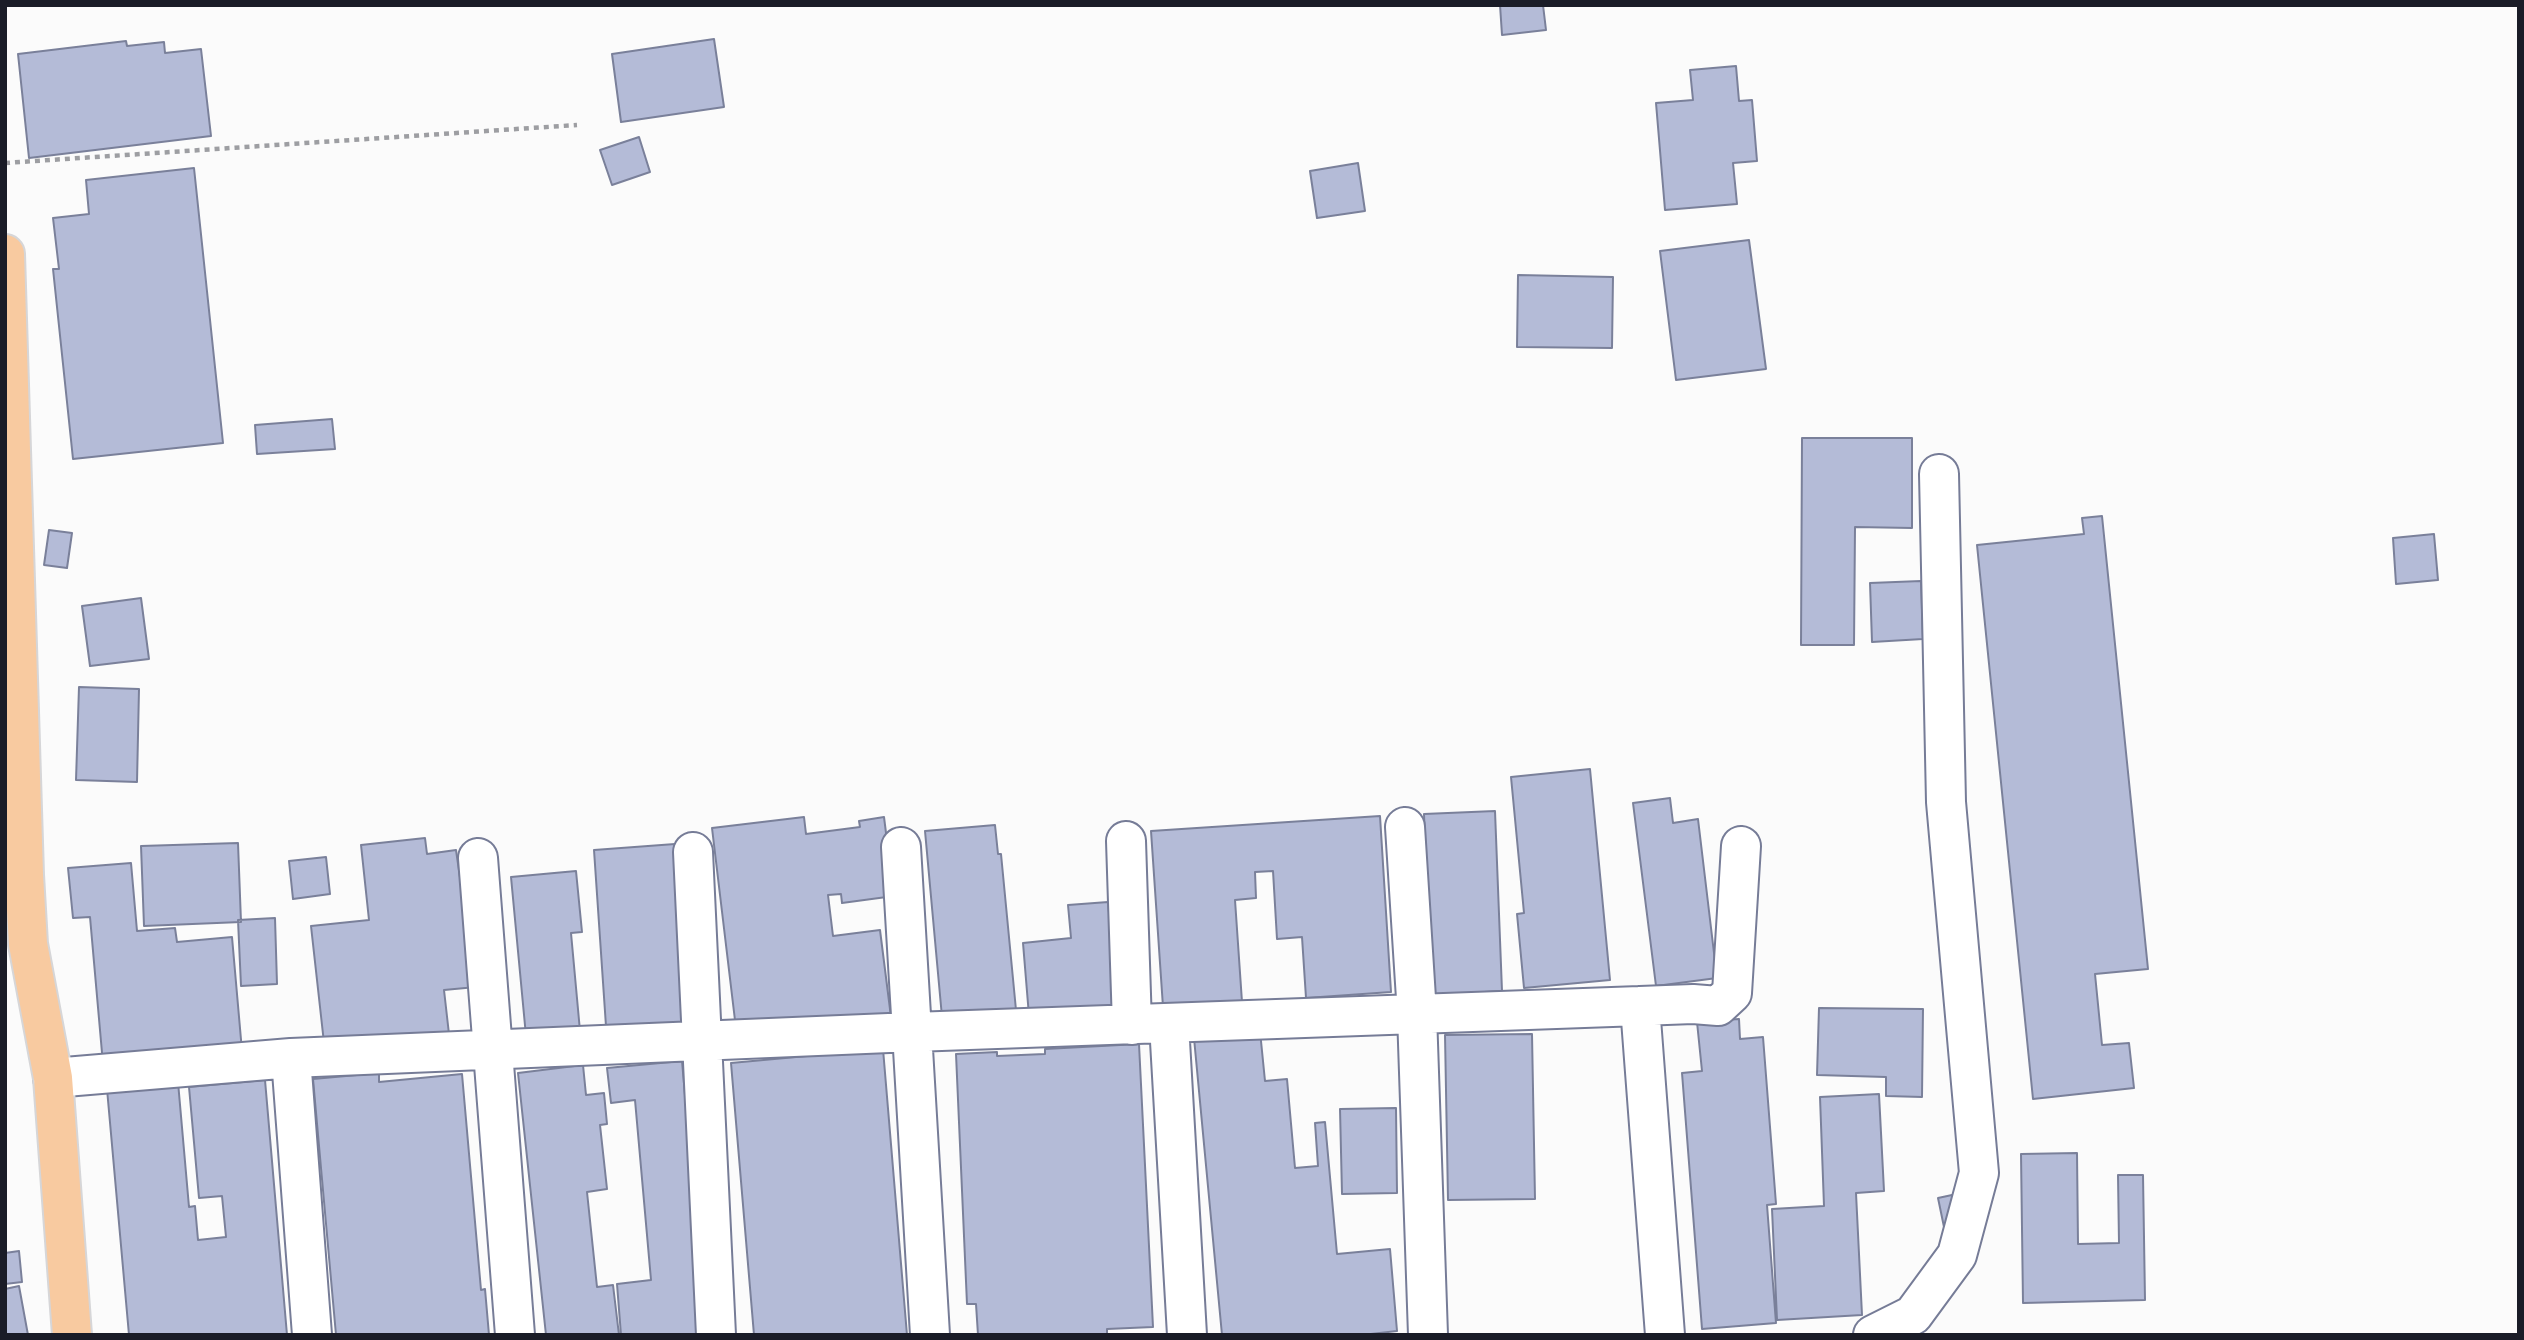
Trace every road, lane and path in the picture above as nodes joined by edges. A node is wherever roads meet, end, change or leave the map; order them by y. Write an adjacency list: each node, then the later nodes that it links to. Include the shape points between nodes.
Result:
1 (577, 125): 2 (path)
2 (5, 163)
3 (5, 254): 4 (main road)
4 (8, 444): 19 (main road, via 28,944)
5 (1939, 474): 28 (street, via 1946,802 1979,1173 1957,1255 1913,1315)
6 (1405, 827): 13 (street)
7 (1126, 841): 14 (street)
8 (1741, 846): 12 (street, via 1732,993 1718,1006)
9 (901, 847): 15 (street)
10 (693, 852): 16 (street)
11 (478, 858): 17 (street)
12 (1640, 1006): 13 (street); 27 (street)
13 (1417, 1014): 14 (street); 26 (street)
14 (1150, 1025): 15 (street); 25 (street)
15 (912, 1032): 16 (street); 24 (street)
16 (702, 1041): 17 (street); 23 (street)
17 (493, 1050): 18 (street); 22 (street)
18 (291, 1058): 19 (street); 21 (street)
19 (52, 1079): 20 (main road)
20 (72, 1335)
21 (312, 1335)
22 (515, 1335)
23 (716, 1335)
24 (930, 1335)
25 (1187, 1335)
26 (1428, 1335)
27 (1665, 1335)
28 (1873, 1335)

